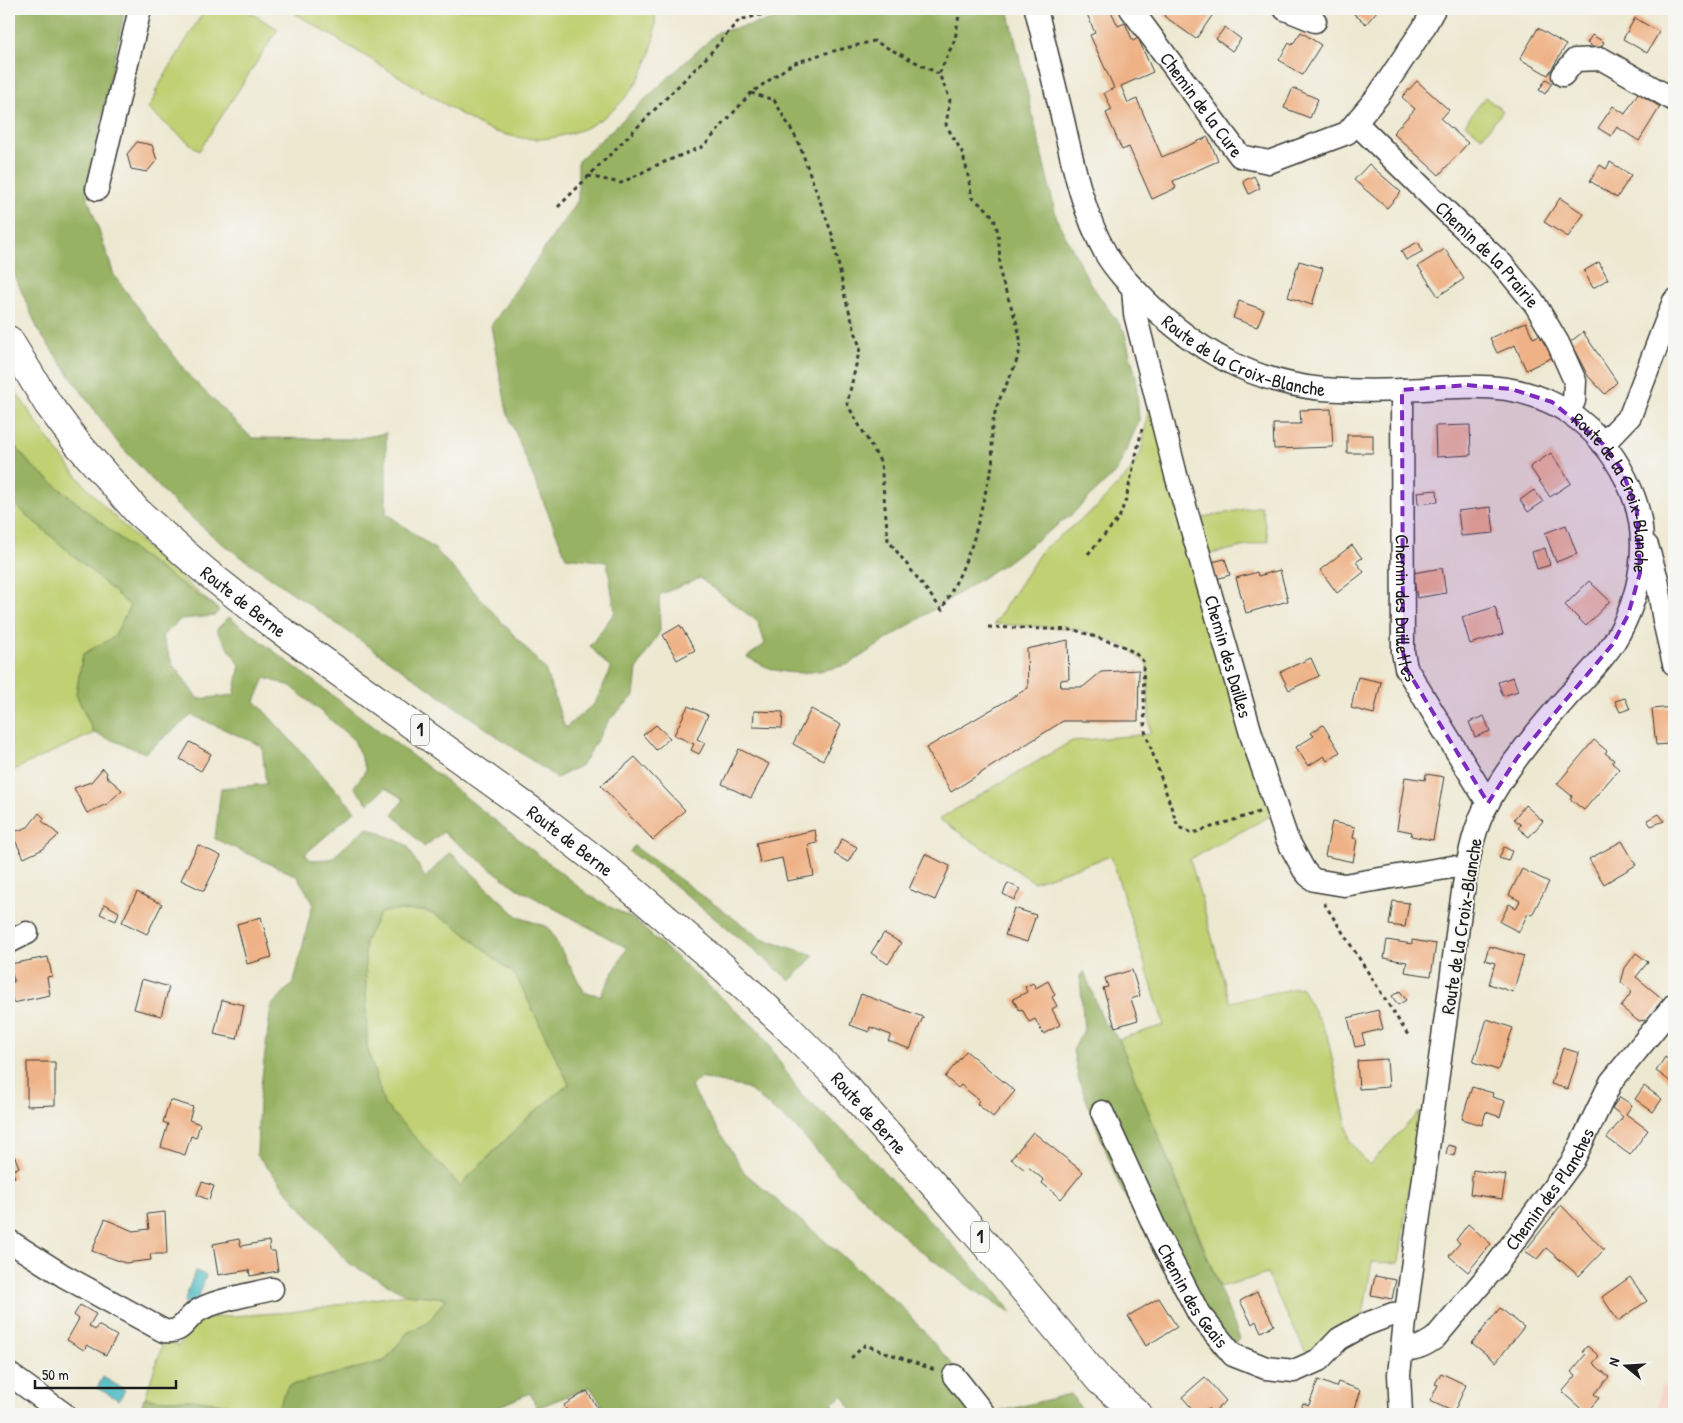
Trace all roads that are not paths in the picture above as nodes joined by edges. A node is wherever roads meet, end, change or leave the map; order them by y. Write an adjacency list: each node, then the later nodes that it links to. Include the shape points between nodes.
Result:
1 (140, 9): 10 (street)
2 (1036, 9): 11 (street, Route de la Croix-Blanche, via 1087,210 1107,256)
3 (1131, 9): 9 (street, Chemin de la Cure, via 1240,156 1269,162 1347,133)
4 (1284, 9): 6 (street)
5 (1434, 9): 9 (street, Chemin de la Cure, via 1378,96)
6 (1315, 21)
7 (1563, 75): 8 (street, via 1575,60 1602,59)
8 (1674, 100)
9 (1356, 123): 15 (street, Chemin de la Prairie, via 1502,264 1535,304 1575,381 1574,401)
10 (97, 189)
11 (1133, 288): 14 (street, Route de la Croix-Blanche, via 1187,338 1226,362 1281,381 1320,389); 20 (street, Chemin des Dailles, via 1135,314 1176,475 1252,737 1287,840 1314,880 1344,885)
12 (1674, 301): 16 (street, via 1630,416)
13 (9, 340): 29 (main road, Route de Berne / 1, via 48,404 77,443 137,511 175,545 276,627 540,816 694,941 783,1023 838,1078 959,1213)
14 (1402, 390): 15 (street, Route de la Croix-Blanche, via 1467,385 1504,388 1552,402); 19 (street, Chemin des Daillettes, via 1403,652 1406,668)
15 (1568, 412): 16 (street, Route de la Croix-Blanche)
16 (1603, 444): 17 (street, Route de la Croix-Blanche, via 1622,470 1633,495)
17 (1641, 529): 18 (street, via 1657,579); 19 (street, Route de la Croix-Blanche, via 1640,574 1628,615 1616,638 1517,758)
18 (1674, 664)
19 (1488, 803): 25 (street, Route de la Croix-Blanche, via 1470,852 1462,899)
20 (1452, 867)
21 (1674, 1005): 26 (street, Chemin des Planches, via 1611,1082 1574,1162 1495,1267 1435,1338 1425,1345)
22 (1102, 1112): 25 (street, Chemin des Geais, via 1161,1241 1199,1314 1234,1355 1266,1368 1294,1371 1319,1360 1339,1339 1364,1325)
23 (9, 1241): 24 (street, via 64,1276 164,1331 174,1332 196,1311 214,1304)
24 (272, 1289)
25 (1406, 1313): 26 (street, Route de la Croix-Blanche)
26 (1402, 1350): 34 (street, Route de la Croix-Blanche)
27 (9, 1374): 30 (street)
28 (954, 1376): 31 (street)
29 (1100, 1381): 32 (main road, Route de Berne / 1); 33 (main road, Route de Berne / 1)
30 (64, 1414)
31 (984, 1414)
32 (1120, 1414)
33 (1138, 1414)
34 (1402, 1414)

